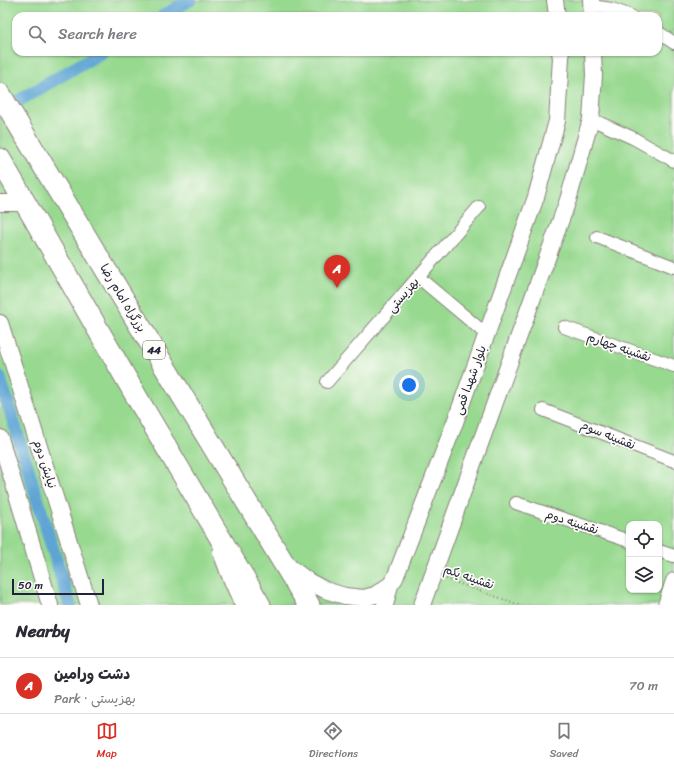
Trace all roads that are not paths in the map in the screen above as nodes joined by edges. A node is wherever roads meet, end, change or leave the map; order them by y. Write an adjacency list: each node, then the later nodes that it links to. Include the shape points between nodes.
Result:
1 (555, 0): 3 (main road)
2 (591, 7): 4 (street)
3 (556, 12)
4 (618, 12)
5 (662, 35): 6 (street)
6 (674, 43)
7 (560, 56): 21 (main road, بلوار شهدا قمی, via 557,121 536,197)
8 (593, 56): 10 (main road)
9 (0, 94): 32 (highway, بزرگراه امام رضا / 44)
10 (591, 119): 12 (street, via 633,138); 41 (main road, via 568,200)
11 (0, 159): 14 (highway)
12 (674, 161)
13 (0, 203): 14 (main road)
14 (26, 203): 28 (highway)
15 (479, 207): 18 (street, بهزیستی)
16 (597, 237): 17 (street)
17 (674, 267)
18 (418, 278): 21 (street); 23 (street, بهزیستی)
19 (0, 323): 36 (main road, نیایش دوم)
20 (564, 327): 22 (street, نقشینه چهارم)
21 (486, 334): 34 (main road, بلوار شهدا قمی, via 406,551)
22 (674, 366)
23 (327, 382)
24 (543, 410): 26 (street, نقشینه سوم)
25 (0, 438): 35 (main road)
26 (674, 461)
27 (516, 503): 29 (street, نقشینه دوم)
28 (211, 523): 37 (main road); 38 (highway)
29 (626, 540)
30 (662, 552): 31 (street)
31 (674, 556)
32 (281, 561): 34 (main road, via 308,581 345,596 364,598 375,595); 39 (highway, بزرگراه امام رضا / 44)
33 (674, 581): 42 (main road)
34 (390, 585): 40 (main road, بلوار شهدا قمی)
35 (50, 605)
36 (89, 605)
37 (243, 605)
38 (260, 605)
39 (309, 605)
40 (385, 605)
41 (422, 605)
42 (666, 605)

